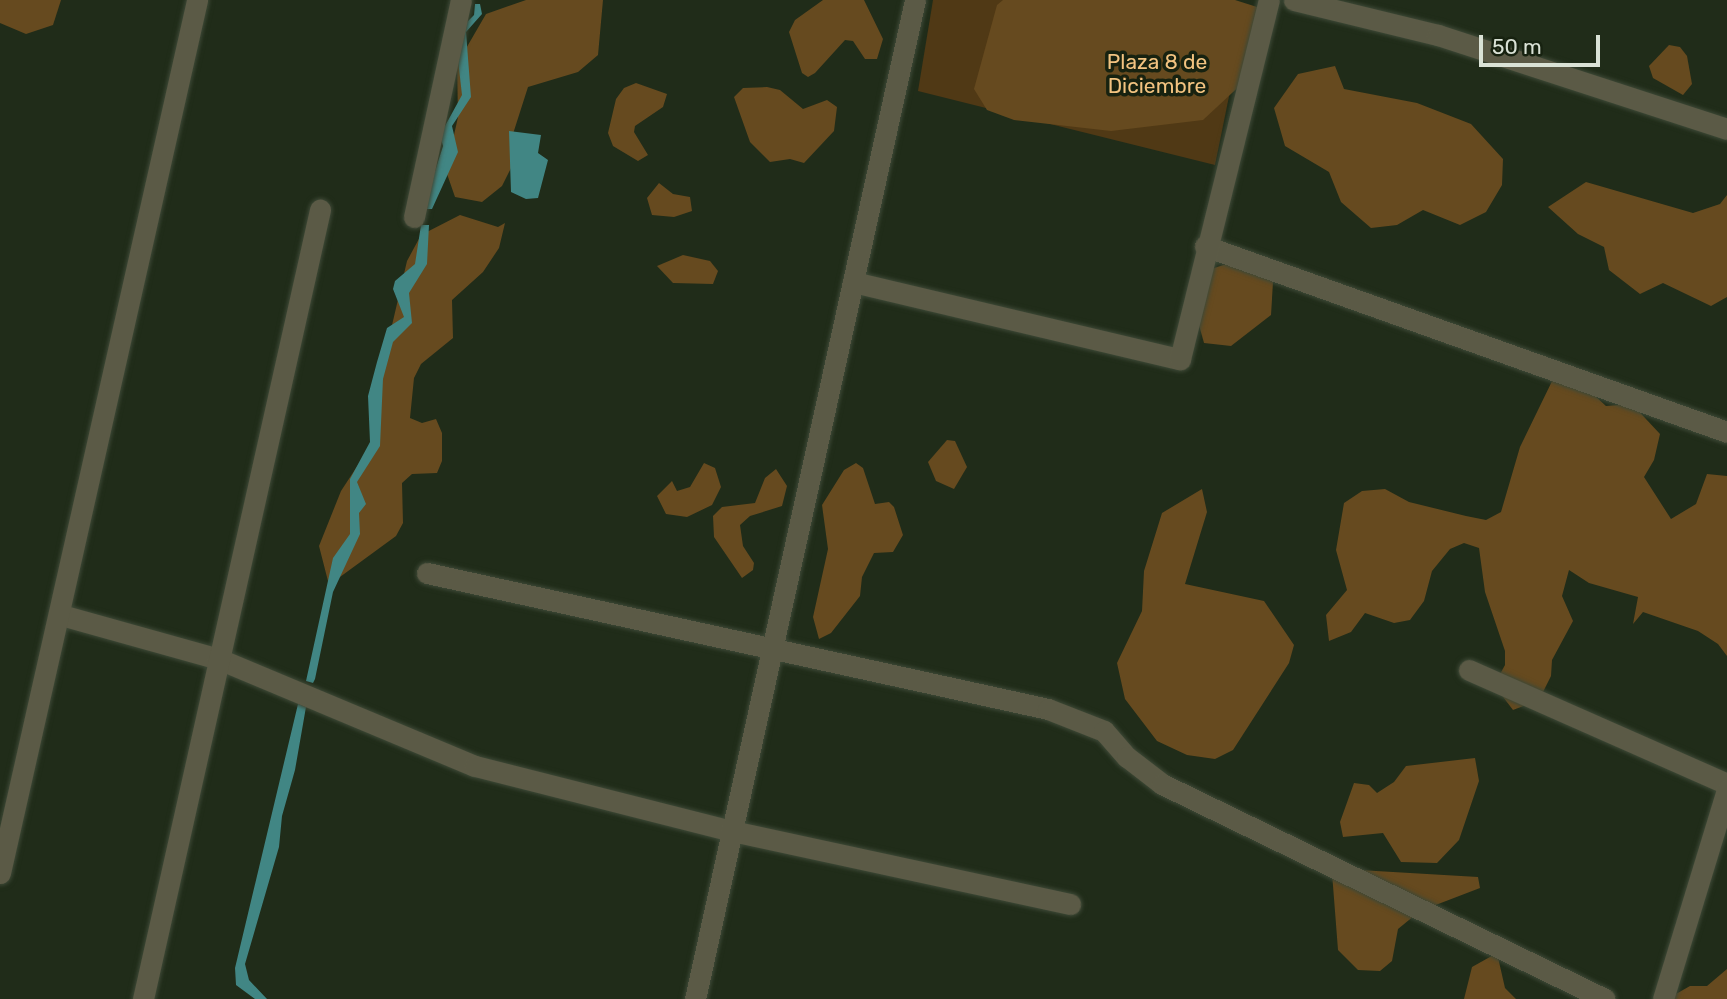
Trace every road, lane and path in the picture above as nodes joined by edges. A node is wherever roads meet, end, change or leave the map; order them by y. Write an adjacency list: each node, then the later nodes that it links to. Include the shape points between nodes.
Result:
1 (197, 0): 13 (street)
2 (461, 0): 8 (street)
3 (915, 0): 10 (street)
4 (1269, 0): 9 (street)
5 (1294, 0): 6 (street, via 1438,35)
6 (1727, 130)
7 (320, 210): 15 (street)
8 (414, 217)
9 (1205, 246): 10 (street, via 1180,359); 11 (street)
10 (853, 282): 14 (street)
11 (1727, 432)
12 (427, 573): 14 (street)
13 (61, 615): 15 (street); 20 (street)
14 (772, 651): 19 (street); 24 (street, via 1048,709 1104,731 1127,757 1162,784)
15 (219, 659): 19 (street, via 475,766); 22 (street)
16 (1469, 670): 17 (street)
17 (1727, 784)
18 (1727, 790): 25 (street)
19 (732, 831): 21 (street); 23 (street)
20 (0, 873)
21 (1070, 904)
22 (143, 999)
23 (695, 999)
24 (1605, 999)
25 (1663, 999)

